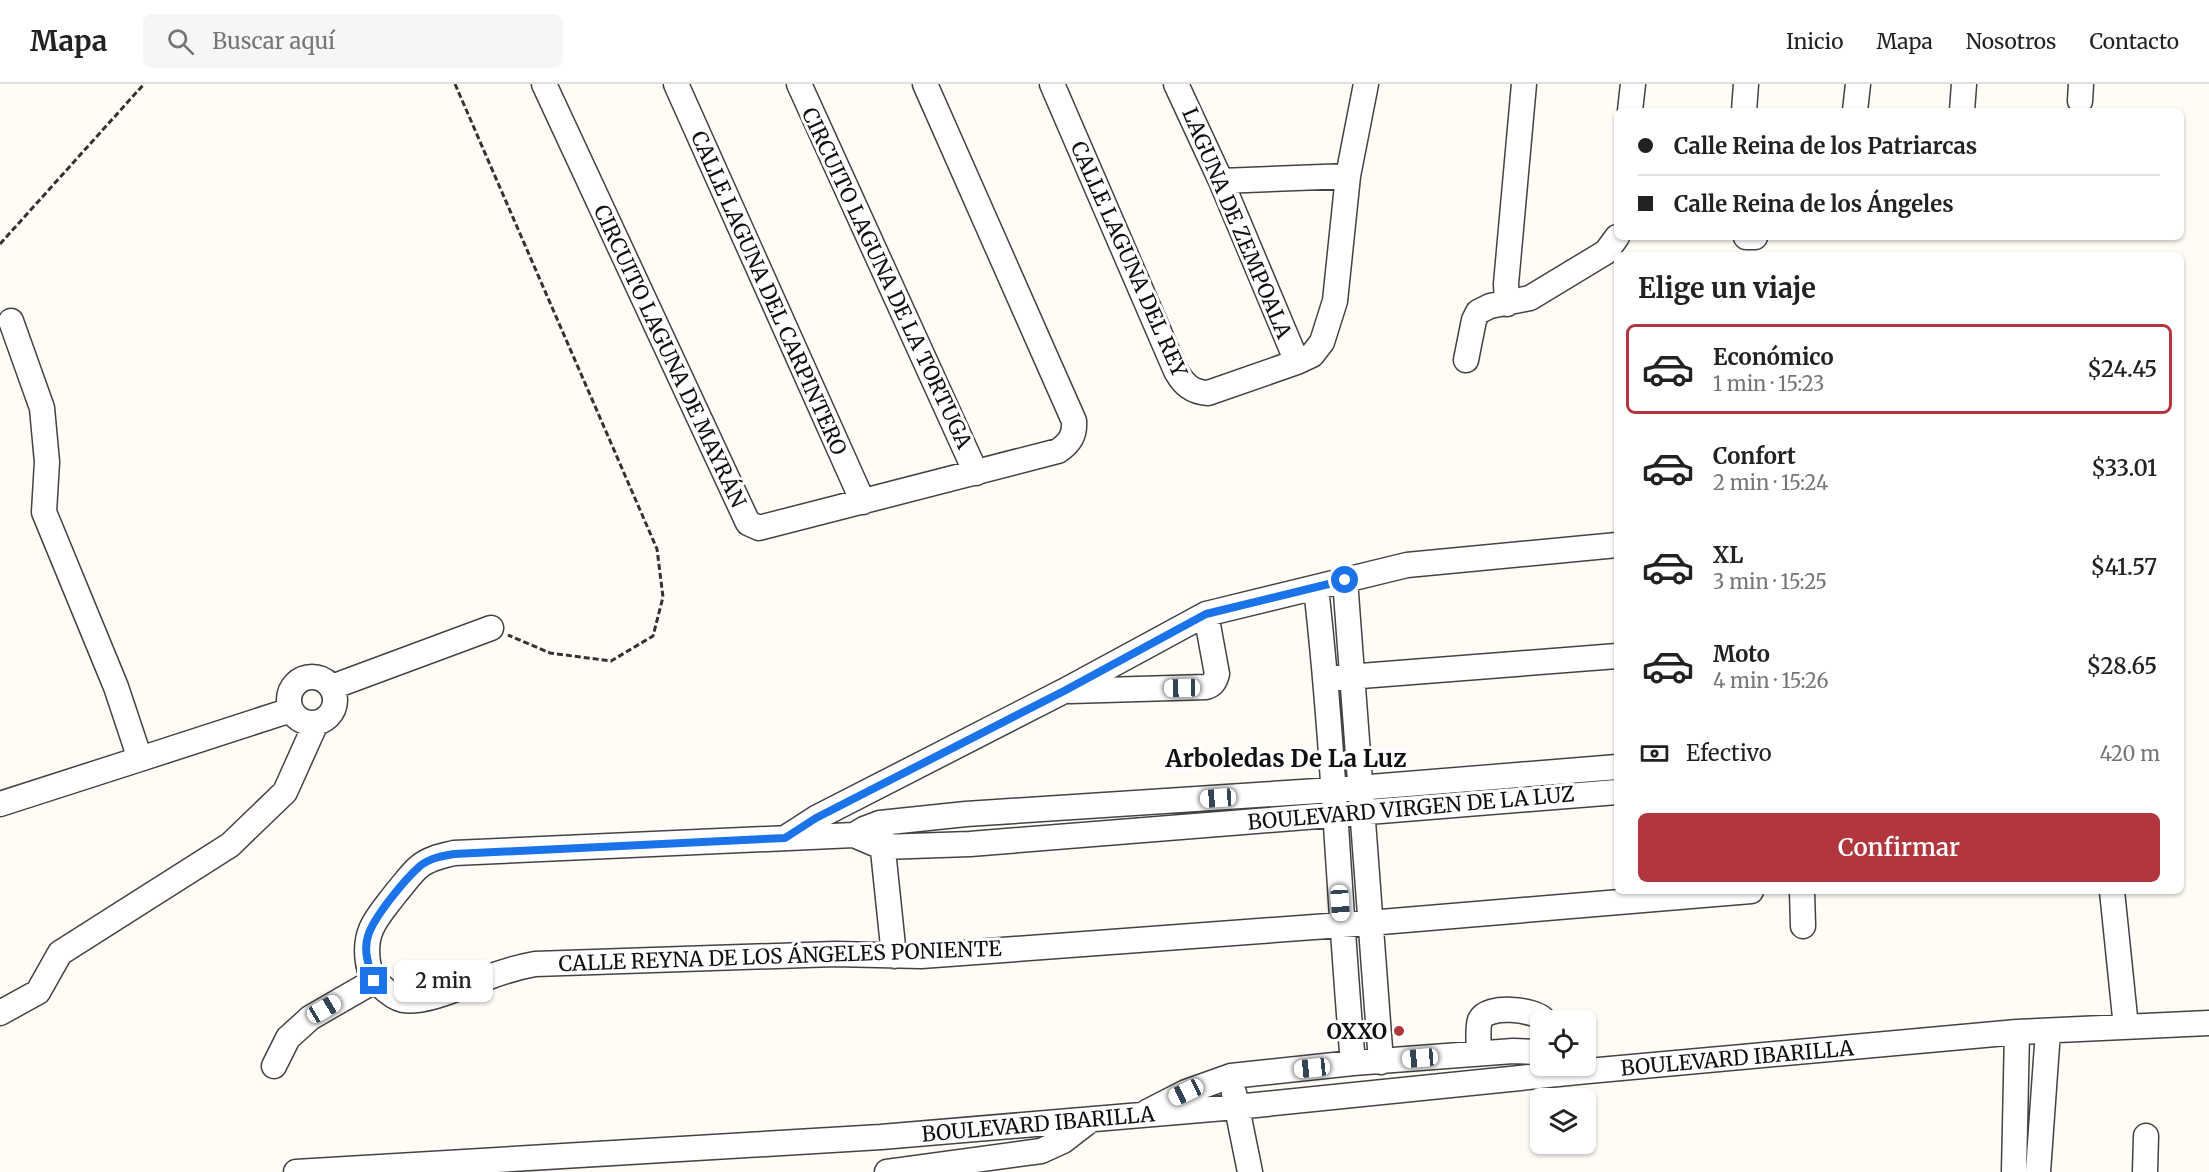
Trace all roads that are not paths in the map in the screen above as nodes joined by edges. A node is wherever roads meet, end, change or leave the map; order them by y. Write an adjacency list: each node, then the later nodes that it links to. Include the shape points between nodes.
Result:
1 (544, 84): 25 (street, CIRCUITO LAGUNA DE MAYRÁN, via 748,523 759,528)
2 (676, 84): 25 (street, CALLE LAGUNA DEL CARPINTERO)
3 (799, 84): 24 (street, CIRCUITO LAGUNA DE LA TORTUGA)
4 (925, 84): 24 (street, CIRCUITO LAGUNA DE MAYRÁN, via 1074,421 1071,440 1058,451)
5 (1052, 84): 23 (street, CALLE LAGUNA DEL REY, via 1176,371 1186,386 1208,393)
6 (1176, 84): 18 (street, LAGUNA DE ZEMPOALA)
7 (1366, 84): 17 (street, CALLE LAGUNA DEL REY)
8 (1524, 84): 20 (street, via 1506,284)
9 (1633, 84): 13 (street)
10 (1746, 84): 14 (street)
11 (1858, 84): 15 (street)
12 (1965, 84): 16 (street)
13 (1630, 108)
14 (1744, 108)
15 (1855, 108)
16 (1962, 108)
17 (1348, 176): 18 (street); 23 (street, CALLE LAGUNA DEL REY, via 1335,301 1317,349)
18 (1221, 181): 23 (street, LAGUNA DE ZEMPOALA)
19 (1615, 240): 20 (street, via 1606,252 1530,298)
20 (1508, 304): 22 (street, via 1478,312)
21 (11, 321): 38 (street, via 42,408 47,462 44,512 116,687)
22 (1466, 360)
23 (1297, 362)
24 (976, 472): 25 (street, CIRCUITO LAGUNA DE MAYRÁN)
25 (863, 502)
26 (1614, 545): 27 (street, via 1407,565)
27 (1345, 580): 28 (street); 32 (street)
28 (1316, 588): 29 (street); 33 (street)
29 (1206, 614): 35 (street); 35 (street, via 1217,674 1211,685)
30 (491, 628): 34 (street)
31 (1614, 656): 32 (street)
32 (1352, 677): 33 (street); 42 (street)
33 (1327, 678): 43 (street)
34 (332, 687): 36 (street, via 320,677 303,678 289,695); 37 (street, via 334,710)
35 (1064, 691): 41 (street)
36 (291, 710): 37 (street, via 301,720); 38 (street)
37 (316, 723): 56 (street, via 285,792 230,844 60,953 38,992)
38 (140, 759): 44 (street)
39 (1614, 767): 42 (street, BOULEVARD VIRGEN DE LA LUZ)
40 (1614, 792): 42 (street, BOULEVARD VIRGEN DE LA LUZ)
41 (861, 795): 45 (street); 46 (street)
42 (1361, 800): 43 (street, BOULEVARD VIRGEN DE LA LUZ); 50 (street)
43 (1334, 802): 45 (street, BOULEVARD VIRGEN DE LA LUZ, via 966,814); 51 (street)
44 (0, 804)
45 (881, 835): 46 (street, via 864,829 855,836); 53 (street)
46 (785, 838): 54 (street, via 435,857 421,865 374,921 366,952)
47 (1715, 894): 50 (street, CALLE REYNA DE LOS ÁNGELES PONIENTE)
48 (1802, 894): 52 (street)
49 (2112, 894): 58 (street)
50 (1369, 923): 51 (street, CALLE REYNA DE LOS ÁNGELES PONIENTE); 63 (street)
51 (1341, 925): 53 (street, CALLE REYNA DE LOS ÁNGELES PONIENTE); 64 (street)
52 (1803, 926)
53 (894, 957): 54 (street, CALLE REYNA DE LOS ÁNGELES PONIENTE, via 835,954 535,964 433,997 402,1000)
54 (374, 981): 65 (street, via 310,1018 288,1038)
55 (1530, 1012): 62 (street, via 1487,1013 1480,1020)
56 (0, 1013)
57 (2209, 1023): 58 (street, BOULEVARD IBARILLA)
58 (2126, 1027): 59 (street, BOULEVARD IBARILLA)
59 (2048, 1031): 60 (street, BOULEVARD IBARILLA); 77 (street)
60 (2017, 1032): 66 (street, BOULEVARD IBARILLA); 76 (street)
61 (1530, 1052): 62 (street)
62 (1479, 1053): 63 (street)
63 (1381, 1062): 64 (street)
64 (1353, 1063): 68 (street)
65 (274, 1066)
66 (1596, 1067)
67 (1530, 1074): 69 (street, BOULEVARD IBARILLA)
68 (1231, 1076): 69 (street); 70 (street, via 1186,1092)
69 (1236, 1107): 70 (street, BOULEVARD IBARILLA); 75 (street)
70 (1139, 1116): 71 (street, BOULEVARD IBARILLA)
71 (1089, 1120): 73 (street, BOULEVARD IBARILLA, via 798,1143); 74 (street, via 1063,1141 1041,1151)
72 (2146, 1136): 78 (street)
73 (296, 1172)
74 (887, 1172)
75 (1250, 1172)
76 (2014, 1172)
77 (2038, 1172)
78 (2145, 1172)

